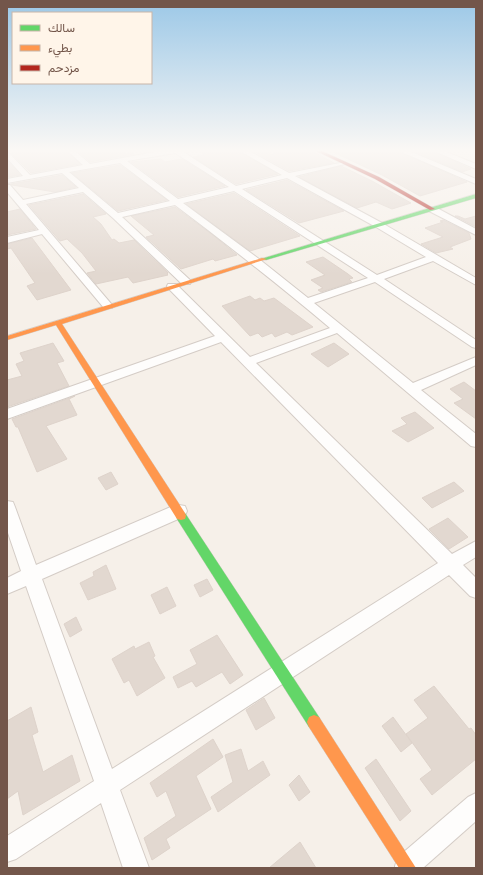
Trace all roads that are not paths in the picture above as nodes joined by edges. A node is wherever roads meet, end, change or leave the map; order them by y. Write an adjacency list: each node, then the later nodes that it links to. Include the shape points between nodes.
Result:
1 (11, 192): 12 (street)
2 (72, 192): 12 (street)
3 (88, 192): 15 (street)
4 (163, 192): 11 (street)
5 (218, 192): 11 (street)
6 (239, 192): 20 (street)
7 (318, 192): 16 (street)
8 (401, 192): 14 (main road)
9 (413, 192): 13 (main road)
10 (476, 196): 13 (main road)
11 (177, 202): 15 (street); 22 (street)
12 (21, 203): 17 (street)
13 (452, 203): 14 (main road)
14 (432, 209): 16 (main road); 18 (street)
15 (116, 216): 24 (street)
16 (379, 225): 20 (main road); 21 (street)
17 (44, 231): 19 (street); 28 (street)
18 (476, 232)
19 (7, 240)
20 (320, 243): 22 (main road); 23 (street)
21 (434, 258): 23 (street); 25 (street)
22 (256, 261): 24 (main road); 27 (street)
23 (377, 279): 27 (street); 33 (street)
24 (186, 282): 26 (main road)
25 (476, 282)
26 (172, 286): 28 (main road); 32 (street)
27 (305, 303): 30 (street)
28 (108, 306): 29 (main road)
29 (57, 322): 31 (main road); 36 (main road)
30 (338, 329): 35 (street); 37 (street)
31 (8, 335)
32 (223, 337): 35 (street); 36 (street)
33 (476, 345)
34 (476, 361): 37 (street)
35 (248, 362): 43 (street)
36 (96, 382): 38 (street); 41 (main road)
37 (411, 389): 39 (street)
38 (7, 414)
39 (476, 442)
40 (7, 507): 44 (street)
41 (179, 511): 44 (street); 47 (main road)
42 (476, 548): 43 (street)
43 (450, 564): 46 (street); 47 (street)
44 (32, 576): 45 (street); 48 (street)
45 (7, 586)
46 (476, 590)
47 (282, 672): 48 (street); 51 (main road)
48 (107, 786): 50 (street); 52 (street)
49 (476, 805): 51 (street)
50 (7, 850)
51 (408, 867)
52 (136, 868)

